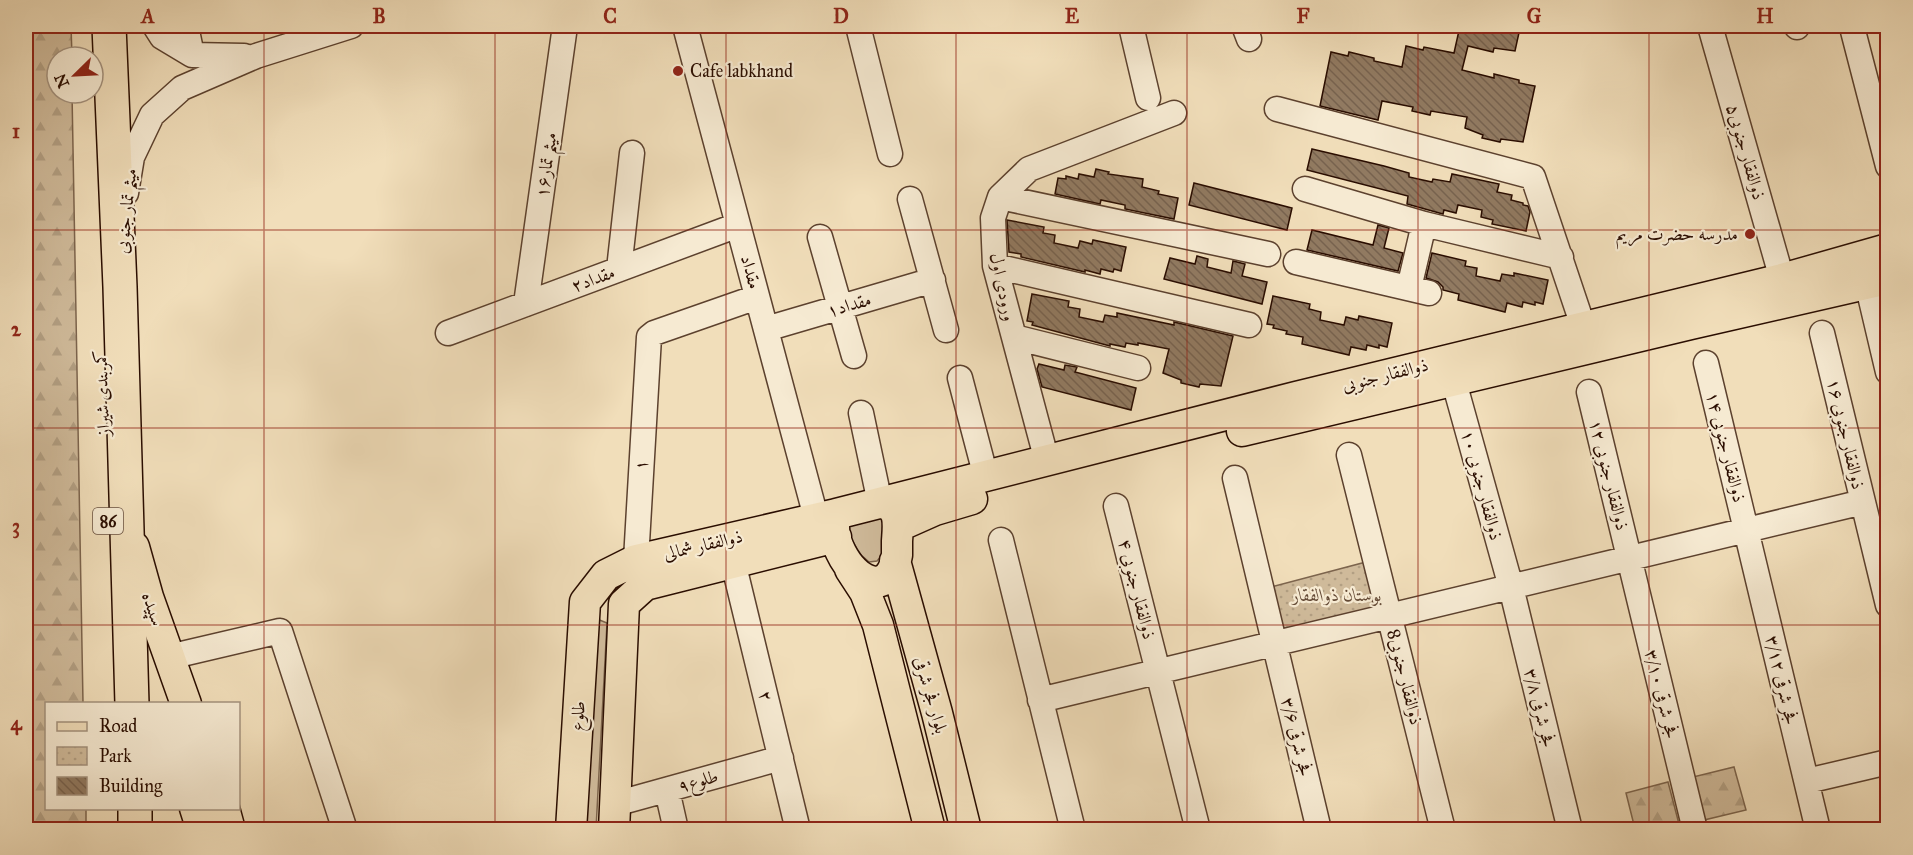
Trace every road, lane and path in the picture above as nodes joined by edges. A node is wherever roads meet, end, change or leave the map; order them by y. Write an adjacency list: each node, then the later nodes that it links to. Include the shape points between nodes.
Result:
1 (91, 26): 12 (highway)
2 (109, 26): 37 (highway)
3 (154, 26): 13 (street, via 162,37)
4 (186, 26): 13 (street)
5 (351, 26): 14 (street, میثم تمار جنوبی)
6 (565, 26): 39 (street, میثم تمار۱۶)
7 (685, 26): 26 (street, مقداد)
8 (858, 26): 20 (street)
9 (1131, 26): 15 (street)
10 (1710, 26): 34 (street, ذوالفقار جنوبی۵)
11 (1853, 31): 21 (street)
12 (92, 45)
13 (192, 55): 14 (street, میثم تمار جنوبی)
14 (256, 56): 37 (street, میثم تمار جنوبی, via 182,88 152,115 132,157)
15 (1148, 98)
16 (94, 105): 83 (highway, کمربندی شیراز / 86)
17 (1277, 109): 30 (street, via 1533,177)
18 (1174, 114): 23 (street, via 1029,169)
19 (632, 153): 33 (street)
20 (890, 154)
21 (1887, 166)
22 (1305, 189): 25 (street)
23 (1000, 196): 29 (street); 32 (street, ورودی اول, via 993,218)
24 (910, 199): 35 (street)
25 (1424, 224): 30 (street); 31 (street, via 1419,290)
26 (738, 225): 33 (street, مقداد۲); 38 (street, مقداد)
27 (820, 237): 40 (street)
28 (1887, 249): 34 (main road, ذوالفقار جنوبی)
29 (1268, 254)
30 (1561, 257): 42 (street)
31 (1296, 262)
32 (995, 266): 41 (street); 47 (street, ورودی اول)
33 (619, 269): 39 (street, مقداد۲)
34 (1782, 279): 42 (main road, ذوالفقار جنوبی)
35 (933, 280): 40 (street, مقداد۱); 44 (street)
36 (1877, 281): 51 (street); 53 (main road, ذوالفقار جنوبی)
37 (120, 287): 64 (highway)
38 (757, 297): 43 (street, مقداد); 72 (street, ۱, via 649,337)
39 (526, 304): 45 (street, مقداد۲)
40 (840, 307): 43 (street, مقداد۱); 48 (street)
41 (1249, 325)
42 (1583, 327): 55 (main road, ذوالفقار جنوبی)
43 (766, 329): 65 (street, مقداد)
44 (946, 330)
45 (448, 333)
46 (1822, 333): 61 (street, ۱۶ ذوالفقار جنوبی)
47 (1014, 337): 50 (street); 58 (street, ورودی اول)
48 (854, 356)
49 (1706, 363): 66 (street, ۱۴ ذوالفقار جنوبی)
50 (1138, 368)
51 (1887, 372)
52 (960, 378): 60 (street)
53 (1454, 382): 55 (main road, ذوالفقار جنوبی); 73 (street, ۱۰ ذوالفقار جنوبی)
54 (1588, 392): 68 (street, ۱۲ ذوالفقار جنوبی)
55 (1298, 407): 58 (main road, ذوالفقار جنوبی); 60 (main road, ذوالفقار جنوبی)
56 (861, 413): 63 (street)
57 (1349, 456): 76 (street, 8ذوالفقار جنوبی)
58 (1047, 461): 60 (main road, ذوالفقار جنوبی)
59 (1235, 478): 79 (street, ۳/۶ فجر شرقی)
60 (994, 484): 63 (main road, ذوالفقار جنوبی)
61 (1863, 502): 66 (street); 75 (street, ۱۶ ذوالفقار جنوبی)
62 (1116, 506): 81 (street, ۴ ذوالفقار جنوبی)
63 (887, 510): 65 (main road, ذوالفقار جنوبی); 69 (main road)
64 (126, 512): 80 (main road, سپیده, via 148,597); 84 (highway)
65 (828, 528): 70 (main road, ذوالفقار شمالی); 71 (main road, بلوار فجر شرقی); 72 (main road, ذوالفقار شمالی)
66 (1747, 530): 68 (street); 88 (street, ۳/۱۲ فجر شرقی)
67 (1000, 540): 82 (street)
68 (1629, 559): 73 (street); 110 (street, ۳/۱۰ فجر شرقی)
69 (895, 561): 71 (main road, via 888,576 879,581 861,578); 77 (main road, بلوار فجر شرقی)
70 (734, 562): 72 (main road, ذوالفقار شمالی); 86 (street, ۲)
71 (850, 568): 78 (main road, بلوار فجر شرقی, via 865,592)
72 (635, 583): 74 (main road); 74 (main road, ذوالفقار شمالی, via 606,575); 94 (main road)
73 (1511, 587): 76 (street); 109 (street, ۳/۸ فجر شرقی)
74 (585, 602): 100 (main road, طلوع)
75 (1887, 605)
76 (1389, 616): 79 (street); 108 (street, 8ذوالفقار جنوبی)
77 (913, 632): 78 (main road, via 903,614 896,610 883,618); 104 (main road, بلوار فجر شرقی)
78 (881, 633): 103 (main road, بلوار فجر شرقی)
79 (1275, 644): 81 (street); 107 (street, ۳/۶ فجر شرقی)
80 (169, 657): 85 (main road, سپیده); 99 (street, via 280,631)
81 (1158, 672): 82 (street); 106 (street, ۴ ذوالفقار جنوبی)
82 (1040, 700): 105 (street)
83 (116, 702)
84 (132, 702)
85 (185, 702)
86 (780, 758): 89 (street, طلوع۹); 102 (street, ۲)
87 (1887, 762): 88 (street)
88 (1807, 781): 111 (street, ۳/۱۲ فجر شرقی)
89 (667, 790): 94 (street, طلوع۹); 101 (street)
90 (117, 810): 95 (highway)
91 (135, 810): 96 (highway)
92 (196, 810): 97 (main road)
93 (225, 810): 98 (main road)
94 (615, 817)
95 (117, 830)
96 (135, 830)
97 (202, 830)
98 (230, 830)
99 (345, 830)
100 (571, 830)
101 (676, 830)
102 (798, 830)
103 (930, 830)
104 (966, 830)
105 (1072, 830)
106 (1198, 830)
107 (1319, 830)
108 (1443, 830)
109 (1570, 830)
110 (1695, 830)
111 (1818, 830)

